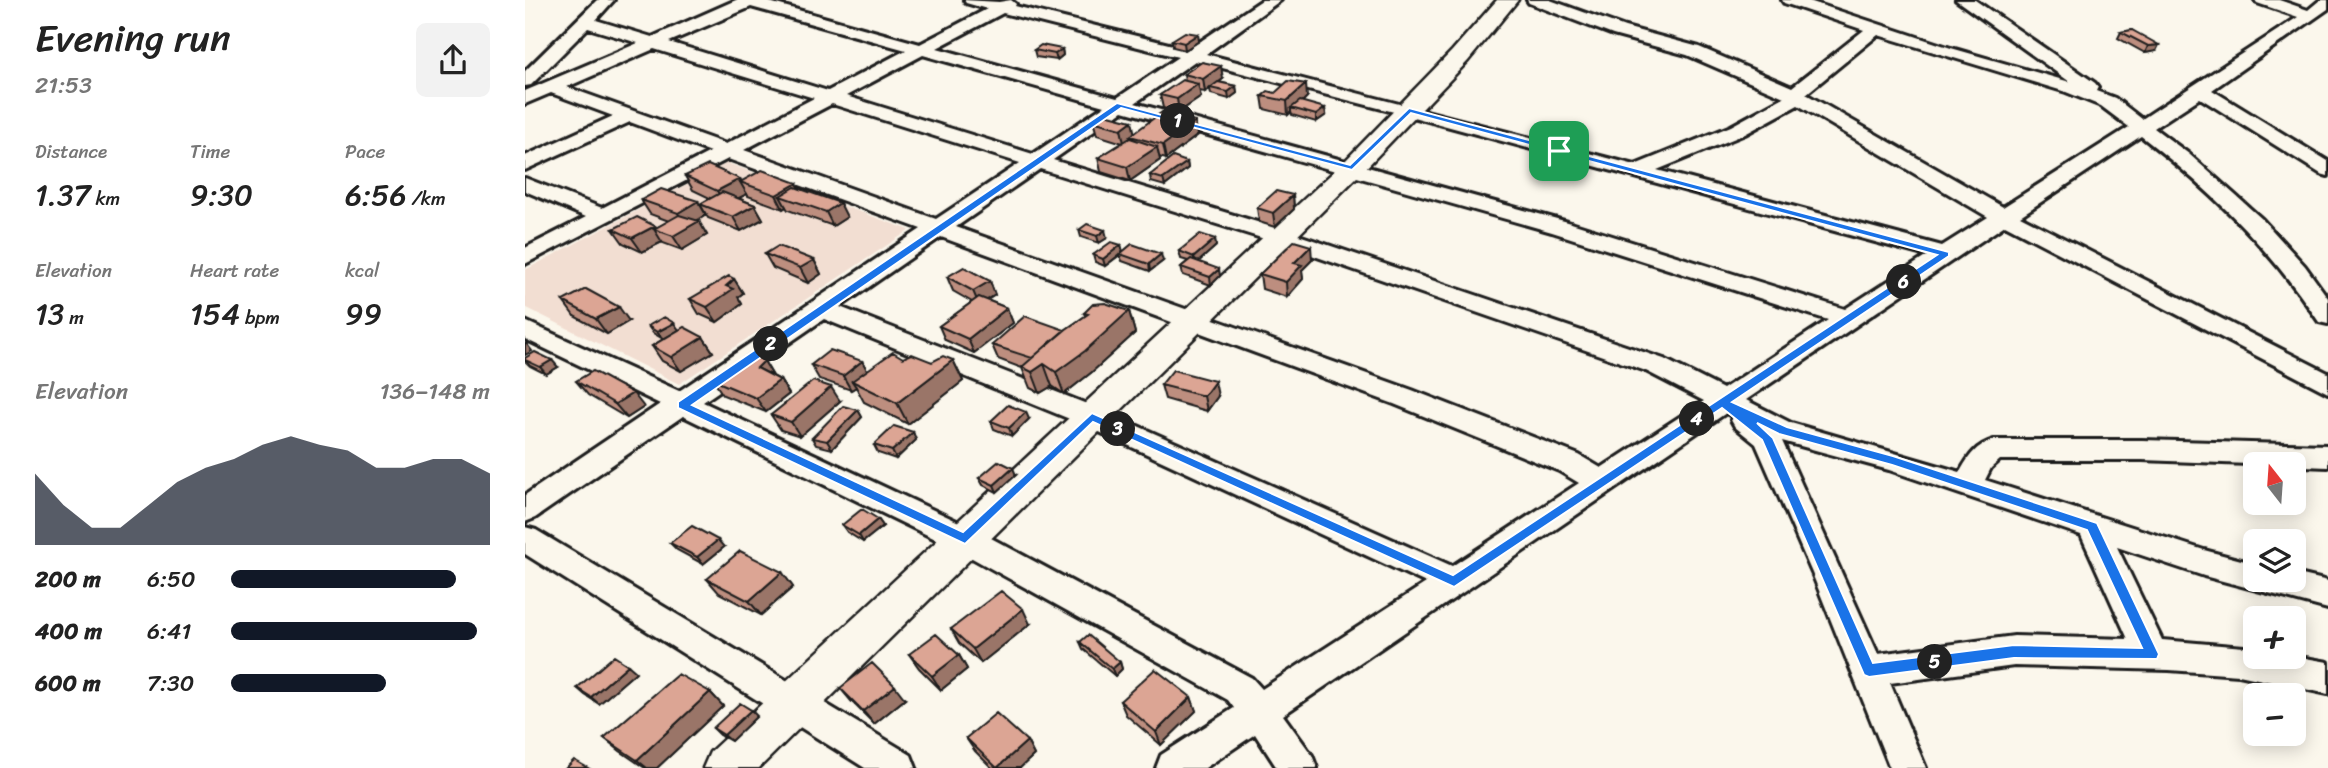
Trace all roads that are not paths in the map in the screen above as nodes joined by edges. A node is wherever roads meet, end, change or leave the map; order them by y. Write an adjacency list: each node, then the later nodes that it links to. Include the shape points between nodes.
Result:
1 (605, 0): 12 (street)
2 (972, 0): 10 (street)
3 (1273, 0): 16 (street)
4 (1508, 0): 24 (main road)
5 (1535, 0): 20 (street, via 1619,31 1693,51)
6 (1969, 0): 22 (street)
7 (2263, 0): 11 (street)
8 (749, 1): 14 (street); 15 (street)
9 (1802, 2): 13 (street)
10 (1009, 4): 15 (street); 16 (street)
11 (2319, 8): 19 (street)
12 (586, 22): 14 (street); 17 (street)
13 (1876, 29): 20 (street); 22 (street)
14 (653, 43): 18 (street); 21 (street)
15 (922, 50): 21 (street); 23 (street)
16 (1189, 57): 23 (street); 24 (street)
17 (525, 85): 18 (street)
18 (551, 87): 25 (street)
19 (2200, 90): 26 (street); 31 (street)
20 (1794, 95): 32 (street, via 1738,130); 35 (street)
21 (830, 97): 27 (street); 28 (street)
22 (2108, 102): 26 (street)
23 (1120, 105): 28 (street); 30 (street)
24 (1409, 110): 30 (main road); 32 (street)
25 (628, 116): 27 (street); 29 (street)
26 (2142, 125): 35 (street); 41 (street, via 2254,224 2297,271)
27 (726, 153): 34 (street); 36 (street)
28 (1038, 162): 36 (street); 37 (street)
29 (525, 164)
30 (1352, 168): 37 (main road); 43 (street, via 1573,231)
31 (2328, 170)
32 (1635, 172): 38 (street)
33 (525, 184): 34 (street)
34 (603, 216): 39 (street)
35 (2004, 216): 38 (street); 45 (street)
36 (941, 228): 40 (street); 42 (street)
37 (1279, 236): 42 (main road); 46 (street, via 1655,365)
38 (1945, 254): 43 (street)
39 (525, 257)
40 (822, 309): 47 (street); 48 (street)
41 (2328, 316)
42 (1193, 318): 48 (main road); 50 (street, via 1569,463)
43 (1850, 319): 46 (street)
44 (525, 329): 47 (street)
45 (2328, 384)
46 (1723, 402): 50 (street); 51 (street, via 1783,431); 61 (street, via 1767,438)
47 (683, 405): 52 (street); 55 (street)
48 (1092, 417): 55 (main road); 57 (street)
49 (2328, 456): 51 (street, via 1994,450 1980,461)
50 (1602, 483): 57 (street)
51 (1968, 485): 53 (street)
52 (525, 510)
53 (2092, 526): 56 (street); 60 (street)
54 (525, 539): 63 (street)
55 (965, 539): 63 (main road); 64 (street, via 1240,689)
56 (2243, 574)
57 (1454, 581): 64 (street)
58 (2306, 589): 59 (street)
59 (2328, 595)
60 (2152, 654): 61 (street, via 2014,652); 62 (street, via 2239,660)
61 (1869, 671): 69 (street)
62 (2328, 678)
63 (793, 703): 65 (main road); 66 (street)
64 (1259, 711): 67 (street); 68 (street)
65 (726, 768)
66 (898, 768)
67 (1174, 768)
68 (1299, 768)
69 (1907, 768)

